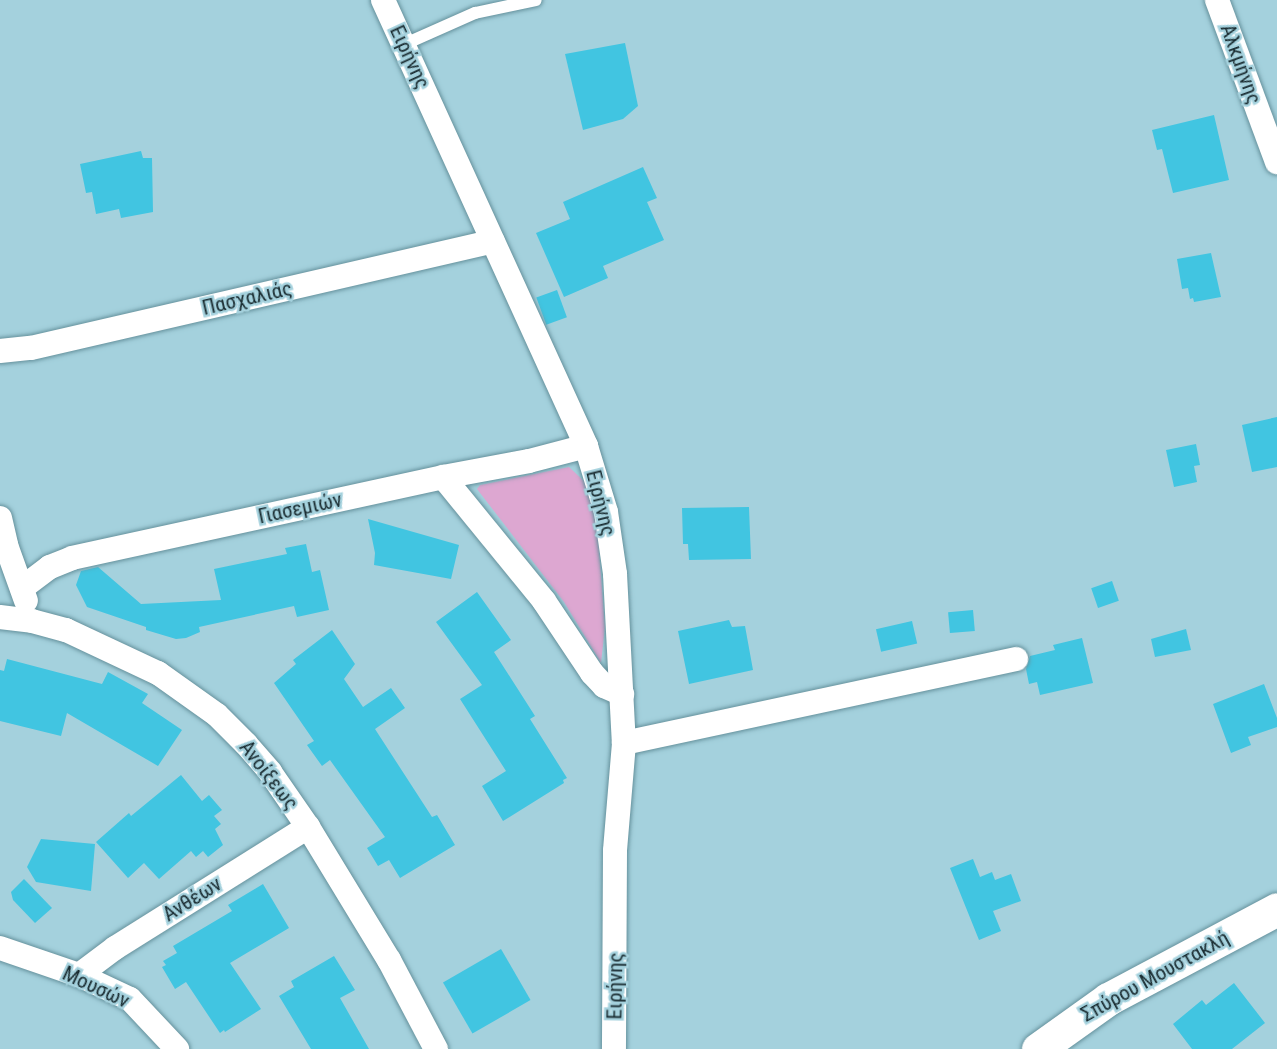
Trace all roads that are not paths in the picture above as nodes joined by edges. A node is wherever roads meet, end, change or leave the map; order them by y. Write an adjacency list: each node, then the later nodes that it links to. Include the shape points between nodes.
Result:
1 (383, 0): 4 (street, Ειρήνης)
2 (536, 0): 4 (lane, via 476,14)
3 (1217, 0): 5 (street, Αλκμήνης)
4 (405, 44): 6 (street, Ειρήνης)
5 (1277, 162)
6 (493, 241): 7 (street, Πασχαλιάς, via 32,348); 8 (street, Ειρήνης)
7 (0, 351)
8 (586, 446): 9 (street, Γιασεμιών); 15 (street, Ειρήνης, via 603,499 614,559)
9 (443, 477): 11 (street, Γιασεμιών, via 72,558); 15 (street, via 538,593 592,673 604,686)
10 (0, 518): 11 (street)
11 (22, 588): 13 (street)
12 (0, 617): 13 (street, Ανοίξεως)
13 (32, 621): 17 (street, Ανοίξεως, via 66,630 112,651 190,694 246,744)
14 (1016, 659): 16 (street)
15 (622, 694): 16 (street, Ειρήνης)
16 (624, 743): 23 (street, Ειρήνης, via 615,851)
17 (308, 826): 20 (street, Ανθέων); 22 (street, Ανοίξεως)
18 (1277, 909): 24 (street, Σπύρου Μουστακλή, via 1108,999)
19 (0, 948): 20 (street, Μουσών)
20 (79, 975): 21 (street, Μουσών, via 130,999)
21 (177, 1049)
22 (436, 1049)
23 (614, 1049)
24 (1038, 1049)

